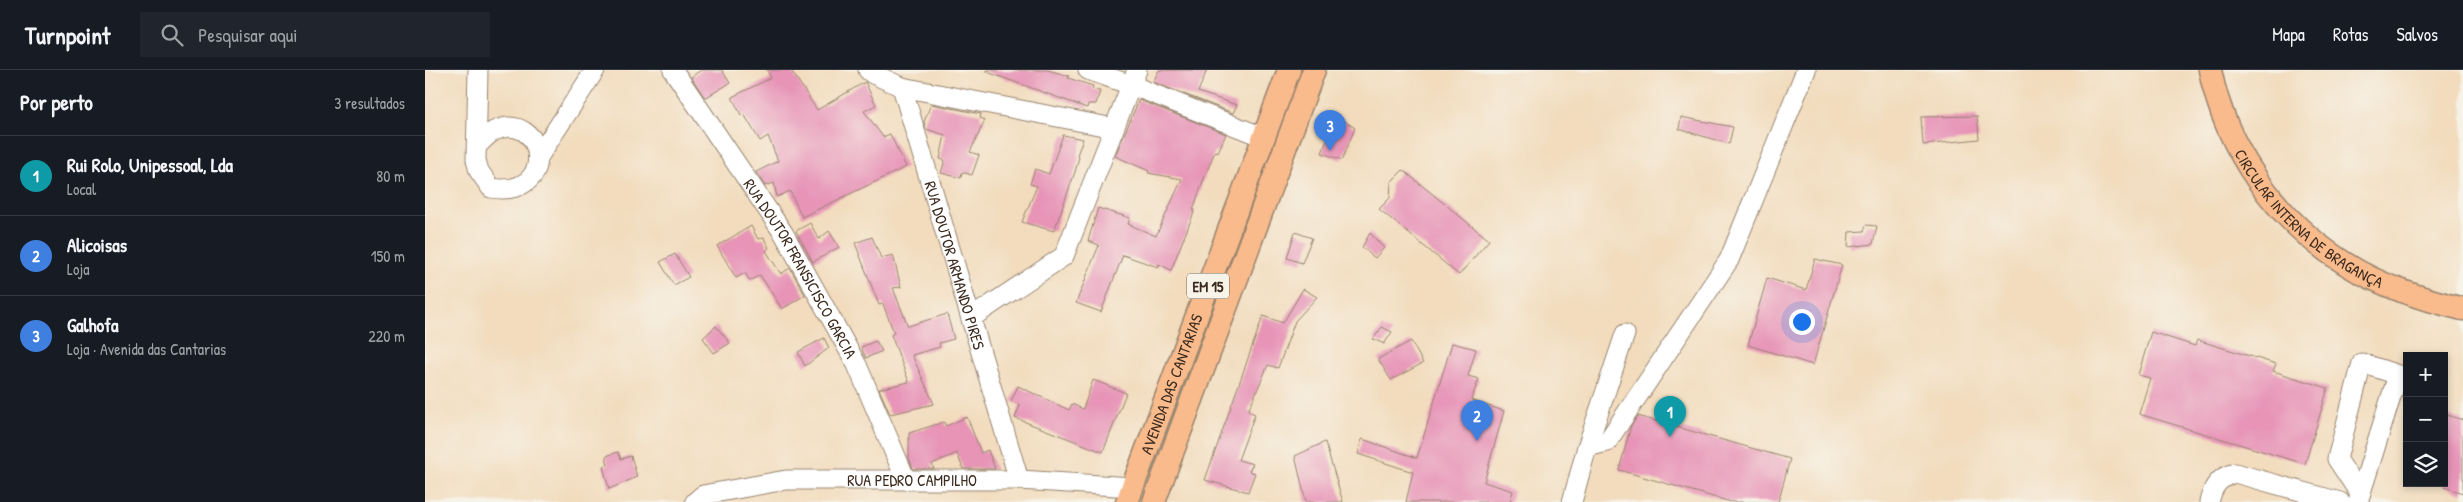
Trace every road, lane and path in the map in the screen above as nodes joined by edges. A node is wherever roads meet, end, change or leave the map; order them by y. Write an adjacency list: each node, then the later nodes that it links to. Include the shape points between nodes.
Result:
1 (478, 70): 15 (street)
2 (595, 70): 16 (street)
3 (673, 70): 22 (street, RUA DOUTOR FRANSICISCO GARCIA, via 785,234 857,365)
4 (868, 70): 12 (street)
5 (1088, 70): 11 (street)
6 (1289, 70): 14 (main road, AVENIDA DAS CANTARIAS / EM 15)
7 (1314, 70): 27 (main road, AVENIDA DAS CANTARIAS / EM 15)
8 (1806, 70): 21 (street, via 1729,260 1607,442)
9 (2210, 70): 18 (main road, CIRCULAR INTERNA DE BRAGANÇA, via 2221,109 2243,157 2271,199 2297,227 2330,254 2363,274 2416,296)
10 (2220, 70): 17 (main road, CIRCULAR INTERNA DE BRAGANÇA, via 2229,103 2250,148 2265,174 2307,221 2335,244 2377,270)
11 (1134, 77): 13 (street); 14 (street)
12 (902, 87): 13 (street); 19 (street, RUA DOUTOR ARMANDO PIRES)
13 (1114, 128): 19 (street, via 1064,256)
14 (1263, 137): 24 (main road, AVENIDA DAS CANTARIAS / EM 15, via 1147,448 1145,484)
15 (477, 146): 16 (street, via 494,131 515,128 534,140); 16 (street, via 479,171 491,188 503,190 519,187 531,179)
16 (539, 156)
17 (2463, 299)
18 (2463, 309)
19 (971, 318): 23 (street, RUA DOUTOR ARMANDO PIRES)
20 (1625, 334): 21 (street)
21 (1587, 447): 28 (street)
22 (906, 480): 23 (street, RUA PEDRO CAMPILHO); 26 (street, RUA PEDRO CAMPILHO, via 786,480 703,495)
23 (1019, 480): 24 (street, RUA PEDRO CAMPILHO)
24 (1133, 497)
25 (2359, 498): 25 (street, via 2398,375 2362,363 2337,460)
26 (695, 502)
27 (1154, 502)
28 (1572, 502)
29 (2209, 502): 30 (street, via 2217,482 2235,473)
30 (2340, 502)

